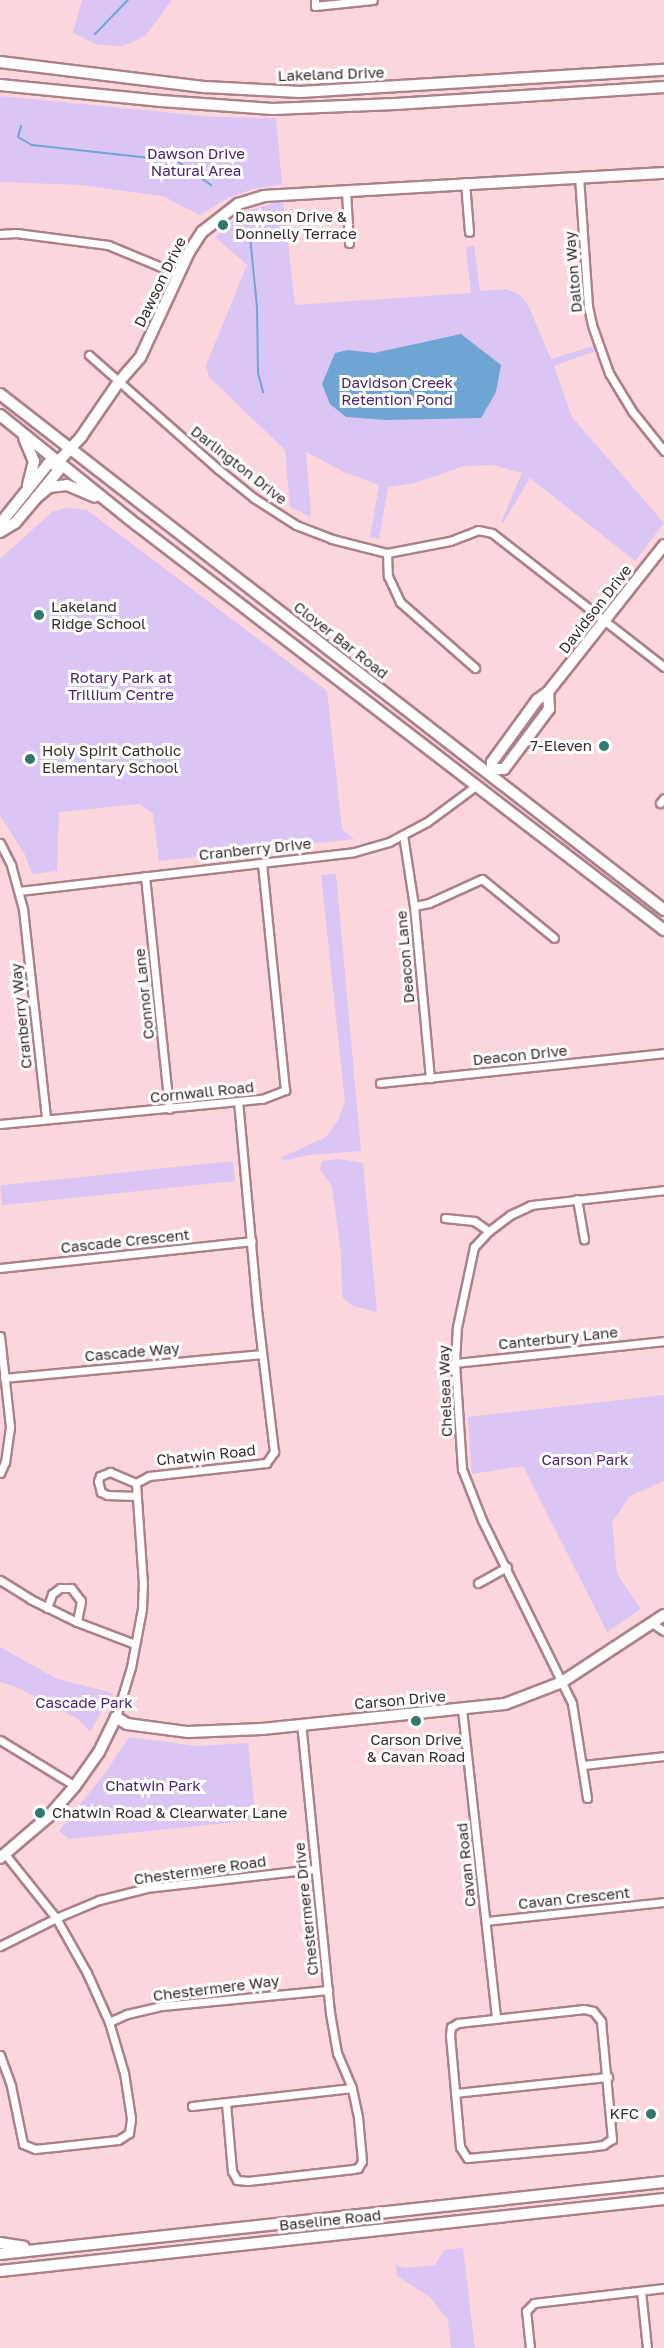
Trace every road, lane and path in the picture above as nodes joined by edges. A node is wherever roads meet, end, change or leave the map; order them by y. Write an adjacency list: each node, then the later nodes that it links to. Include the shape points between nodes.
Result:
1 (315, 0): 2 (street, via 315,6)
2 (373, 0)
3 (0, 62): 4 (main road, Lakeland Drive, via 194,86 300,92)
4 (664, 70)
5 (0, 85): 6 (main road, via 273,109)
6 (664, 87)
7 (664, 173): 8 (main road, Dawson Drive)
8 (579, 177): 9 (main road, Dawson Drive); 21 (street, Dalton Way, via 592,325 609,372 632,411)
9 (465, 182): 10 (main road, Dawson Drive); 11 (street)
10 (346, 191): 13 (street); 14 (main road, Dawson Drive, via 264,196 238,204 202,232)
11 (469, 232)
12 (0, 234): 14 (street, via 108,245)
13 (349, 243)
14 (178, 274): 16 (main road, Dawson Drive, via 140,358)
15 (89, 355): 16 (street)
16 (118, 383): 20 (main road, Dawson Drive); 29 (street, Darlington Drive, via 263,504 305,529)
17 (0, 394): 20 (main road, Clover Bar Road)
18 (0, 415): 19 (main road)
19 (18, 429): 22 (main road); 23 (main road, via 34,461)
20 (70, 447): 22 (main road, Dawson Drive); 33 (main road, Clover Bar Road)
21 (664, 451)
22 (57, 462): 23 (main road, via 48,464); 24 (main road, via 58,471); 26 (main road)
23 (27, 488): 25 (main road)
24 (36, 498): 26 (main road, via 49,487 76,487); 27 (main road, via 15,523)
25 (0, 524)
26 (137, 525): 34 (main road)
27 (0, 532)
28 (664, 545): 30 (main road, Davidson Drive)
29 (387, 553): 30 (street, Darlington Drive, via 484,530 497,536); 32 (street, via 388,576 400,602)
30 (604, 622): 31 (street, Darlington Drive); 33 (main road, Davidson Drive, via 548,692 549,709 504,769)
31 (664, 667)
32 (475, 668)
33 (490, 771): 34 (main road); 41 (main road, Clover Bar Road)
34 (477, 785): 35 (street, Cranberry Drive); 42 (main road)
35 (403, 835): 37 (street, Cranberry Drive, via 354,852); 40 (street, Deacon Lane)
36 (0, 843): 39 (street, Cranberry Way)
37 (262, 863): 38 (street, Cranberry Drive); 47 (street, Cornwall Road, via 285,1090 262,1099)
38 (145, 876): 39 (street, Cranberry Drive); 48 (street, Connor Lane)
39 (19, 891): 49 (street, Cranberry Way)
40 (414, 906): 43 (street, via 482,879); 45 (street, Deacon Lane)
41 (664, 910)
42 (664, 930)
43 (554, 938)
44 (664, 1053): 45 (street, Deacon Drive)
45 (430, 1078): 46 (street, Deacon Drive)
46 (380, 1083)
47 (238, 1102): 48 (street, Cornwall Road); 56 (street, Chatwin Road)
48 (169, 1109): 49 (street, Cornwall Road)
49 (46, 1119): 50 (street, Cornwall Road)
50 (0, 1124)
51 (664, 1190): 52 (street, Chelsea Way)
52 (577, 1199): 54 (street, Chelsea Way, via 531,1205); 55 (street)
53 (445, 1218): 54 (street, via 474,1221)
54 (489, 1231): 61 (street, Chelsea Way, via 474,1247 468,1270)
55 (584, 1239)
56 (252, 1241): 57 (street, Cascade Crescent); 60 (street, Chatwin Road)
57 (0, 1268)
58 (0, 1336): 62 (street)
59 (664, 1341): 61 (street, Canterbury Lane)
60 (262, 1353): 62 (street, Cascade Way); 64 (street, Chatwin Road, via 274,1452 266,1463 149,1476)
61 (455, 1362): 66 (street, Chelsea Way, via 462,1469)
62 (4, 1378): 63 (street, via 10,1427)
63 (0, 1473)
64 (136, 1483): 65 (street); 65 (street, via 110,1472 98,1481 106,1495)
65 (136, 1496): 74 (street, via 143,1584)
66 (507, 1568): 68 (street); 75 (street, Chelsea Way)
67 (0, 1580): 69 (street)
68 (477, 1583)
69 (47, 1608): 71 (street); 71 (street, via 52,1594 60,1588 71,1588 81,1601)
70 (664, 1615): 72 (main road, Carson Drive)
71 (77, 1622): 74 (street)
72 (652, 1623): 73 (street); 75 (main road, Carson Drive)
73 (664, 1631)
74 (135, 1644): 77 (street)
75 (562, 1683): 76 (main road, Carson Drive, via 519,1700); 81 (street, Chelsea Way, via 572,1703)
76 (462, 1709): 78 (main road, Carson Drive); 88 (street, Cavan Road)
77 (116, 1717): 78 (main road, Carson Drive, via 128,1724 188,1732); 82 (main road, via 99,1752)
78 (301, 1725): 85 (street, Chestermere Drive)
79 (0, 1740): 82 (street)
80 (664, 1756): 81 (street)
81 (583, 1765): 83 (street, Chelsea Way)
82 (75, 1786): 84 (main road, via 48,1817)
83 (587, 1798)
84 (3, 1856): 87 (street)
85 (315, 1869): 87 (street, Chestermere Road, via 147,1887 99,1900); 90 (street, Chestermere Drive)
86 (664, 1902): 88 (street, Cavan Crescent)
87 (56, 1918): 89 (street, Chestermere Road); 92 (street)
88 (486, 1921): 91 (street, Cavan Road)
89 (0, 1946)
90 (328, 1990): 92 (street, Chestermere Way, via 162,2006); 95 (street, Chestermere Drive, via 337,2053)
91 (495, 2018): 94 (street, via 593,2011 601,2021); 96 (street, via 451,2027)
92 (109, 2022): 93 (street, via 124,2073 131,2118 129,2133 118,2140 35,2149 22,2144 11,2086)
93 (0, 2055)
94 (608, 2077): 96 (street); 96 (street, via 612,2139 603,2145 556,2151 468,2158 460,2147)
95 (352, 2088): 97 (street); 97 (street, Chestermere Drive, via 362,2161 352,2169 237,2180 232,2170)
96 (455, 2094)
97 (226, 2103): 98 (street)
98 (192, 2106)
99 (664, 2182): 102 (main road, Baseline Road)
100 (664, 2199): 104 (main road, Baseline Road)
101 (0, 2243): 102 (main road)
102 (39, 2250): 103 (main road, Baseline Road)
103 (0, 2254)
104 (0, 2271)
105 (664, 2288): 106 (street)
106 (641, 2291): 107 (street, via 534,2303 526,2311); 108 (street)
107 (530, 2348)
108 (647, 2348)

